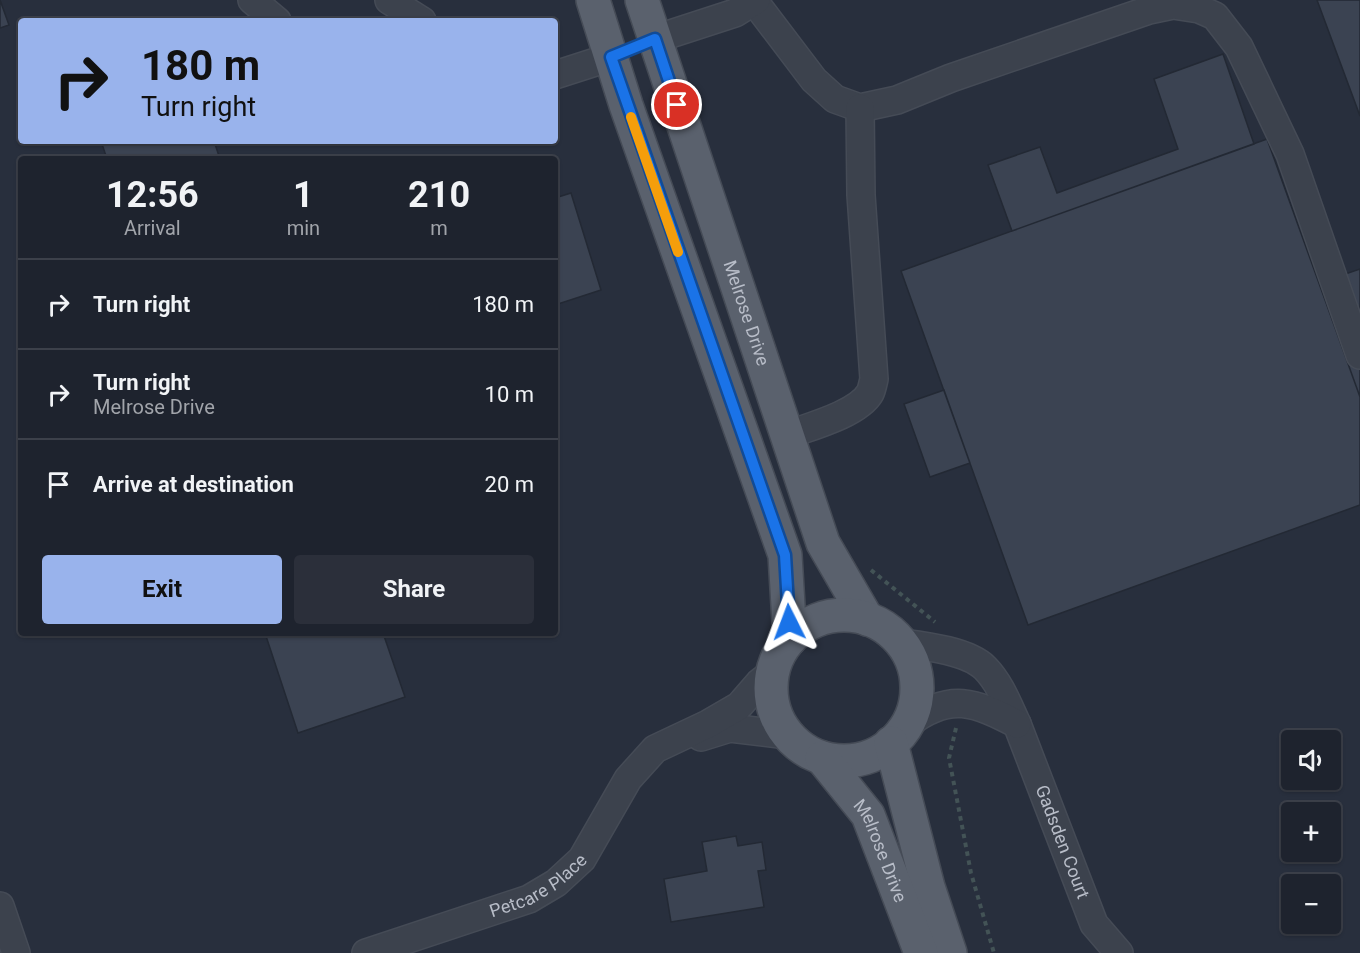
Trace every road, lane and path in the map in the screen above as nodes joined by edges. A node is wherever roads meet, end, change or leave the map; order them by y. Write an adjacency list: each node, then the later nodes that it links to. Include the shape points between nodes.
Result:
1 (252, 0): 6 (street)
2 (389, 0): 7 (street)
3 (593, 0): 9 (main road)
4 (642, 0): 8 (main road, Melrose Drive)
5 (754, 1): 8 (street, via 735,13); 11 (street, via 814,80 835,99)
6 (273, 18)
7 (417, 18)
8 (655, 39): 9 (main road); 13 (main road, Melrose Drive)
9 (611, 57): 10 (street); 16 (main road, via 785,555)
10 (558, 74)
11 (860, 108): 12 (street, via 897,100 1149,10 1173,5 1215,16 1239,47 1290,154); 13 (street, via 861,195 874,379 864,400 848,412)
12 (1360, 355)
13 (787, 435): 15 (main road, Melrose Drive, via 823,543)
14 (866, 564): 18 (path, via 935,621)
15 (867, 619): 16 (main road, via 846,615 825,618); 17 (main road, via 886,628)
16 (790, 639): 19 (main road)
17 (902, 643): 18 (street, Gadsden Court); 22 (main road, via 917,682 916,703)
18 (936, 649): 21 (street, Gadsden Court, via 975,660 986,669)
19 (772, 673): 23 (main road, via 773,706); 24 (street, Petcare Place, via 739,706)
20 (954, 702): 21 (street, via 973,704); 22 (street, via 923,712); 31 (path, via 957,724 949,758 971,873)
21 (1017, 724): 32 (street, Gadsden Court, via 1094,924)
22 (900, 733): 25 (main road, via 870,756 846,761); 30 (main road, Melrose Drive, via 928,887)
23 (788, 735): 24 (street, via 730,729); 25 (main road)
24 (655, 749): 28 (street, Petcare Place, via 628,779 582,859 556,883 529,898)
25 (822, 758): 29 (main road, Melrose Drive, via 868,815)
26 (0, 906): 27 (street)
27 (16, 953)
28 (366, 953)
29 (921, 953)
30 (950, 953)
31 (994, 953)
32 (1119, 953)

